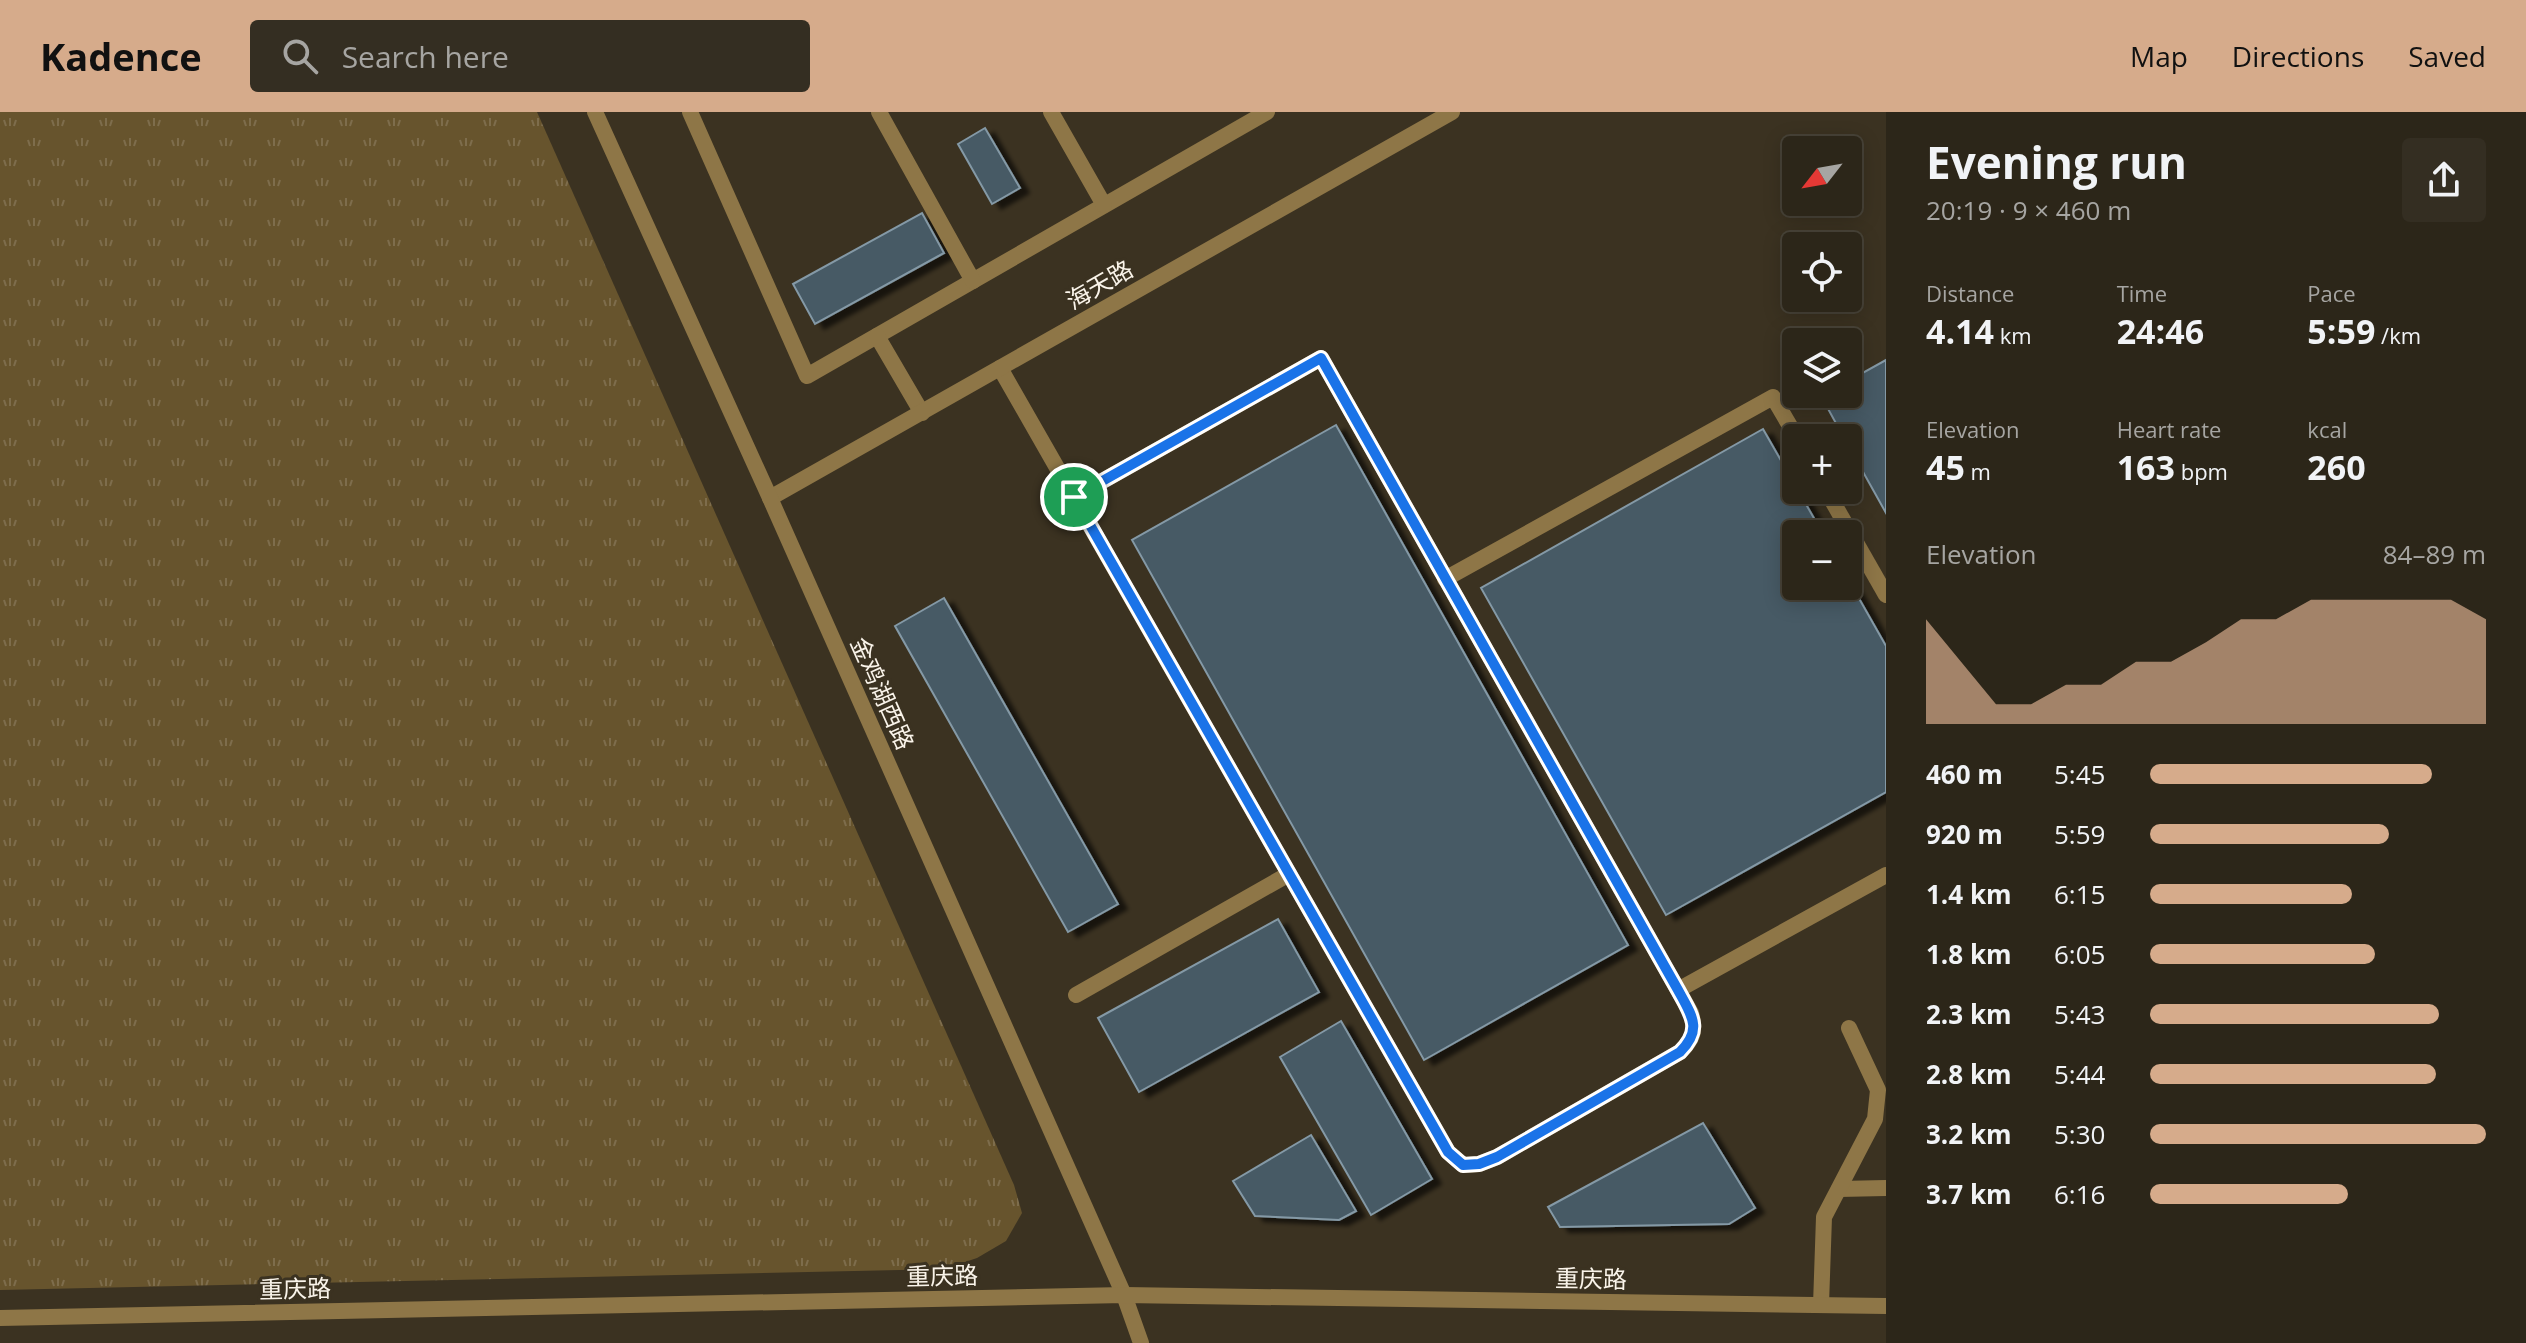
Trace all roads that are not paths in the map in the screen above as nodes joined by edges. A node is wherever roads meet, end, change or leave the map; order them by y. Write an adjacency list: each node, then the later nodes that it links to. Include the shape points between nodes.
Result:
1 (595, 112): 14 (street, 金鸡湖西路)
2 (690, 112): 9 (street, via 807,376)
3 (879, 112): 8 (street)
4 (1051, 112): 7 (street)
5 (1267, 112): 7 (street)
6 (1452, 112): 10 (street, 海天路)
7 (1104, 205): 8 (street)
8 (973, 281): 9 (street)
9 (877, 336): 11 (street)
10 (1000, 368): 11 (street, 海天路); 13 (street)
11 (922, 413): 14 (street, 海天路)
12 (1789, 424): 16 (street, via 1773,397)
13 (1074, 497): 16 (street, via 1321,358); 18 (street)
14 (770, 498): 25 (street, 金鸡湖西路)
15 (1834, 504): 17 (street)
16 (1445, 579): 20 (street)
17 (1886, 595)
18 (1289, 874): 20 (street, via 1448,1152 1463,1165 1497,1157 1680,1052 1692,1040 1695,1027); 21 (street)
19 (1886, 875): 20 (street)
20 (1678, 990)
21 (1076, 995)
22 (1849, 1028): 24 (street, via 1878,1090 1875,1119)
23 (1886, 1188): 24 (street)
24 (1839, 1189): 26 (street, via 1824,1217)
25 (1124, 1295): 26 (street, 重庆路); 28 (street, 重庆路); 29 (street, 金鸡湖西路)
26 (1821, 1305): 27 (street, 重庆路)
27 (1886, 1306)
28 (0, 1318)
29 (1141, 1343)

